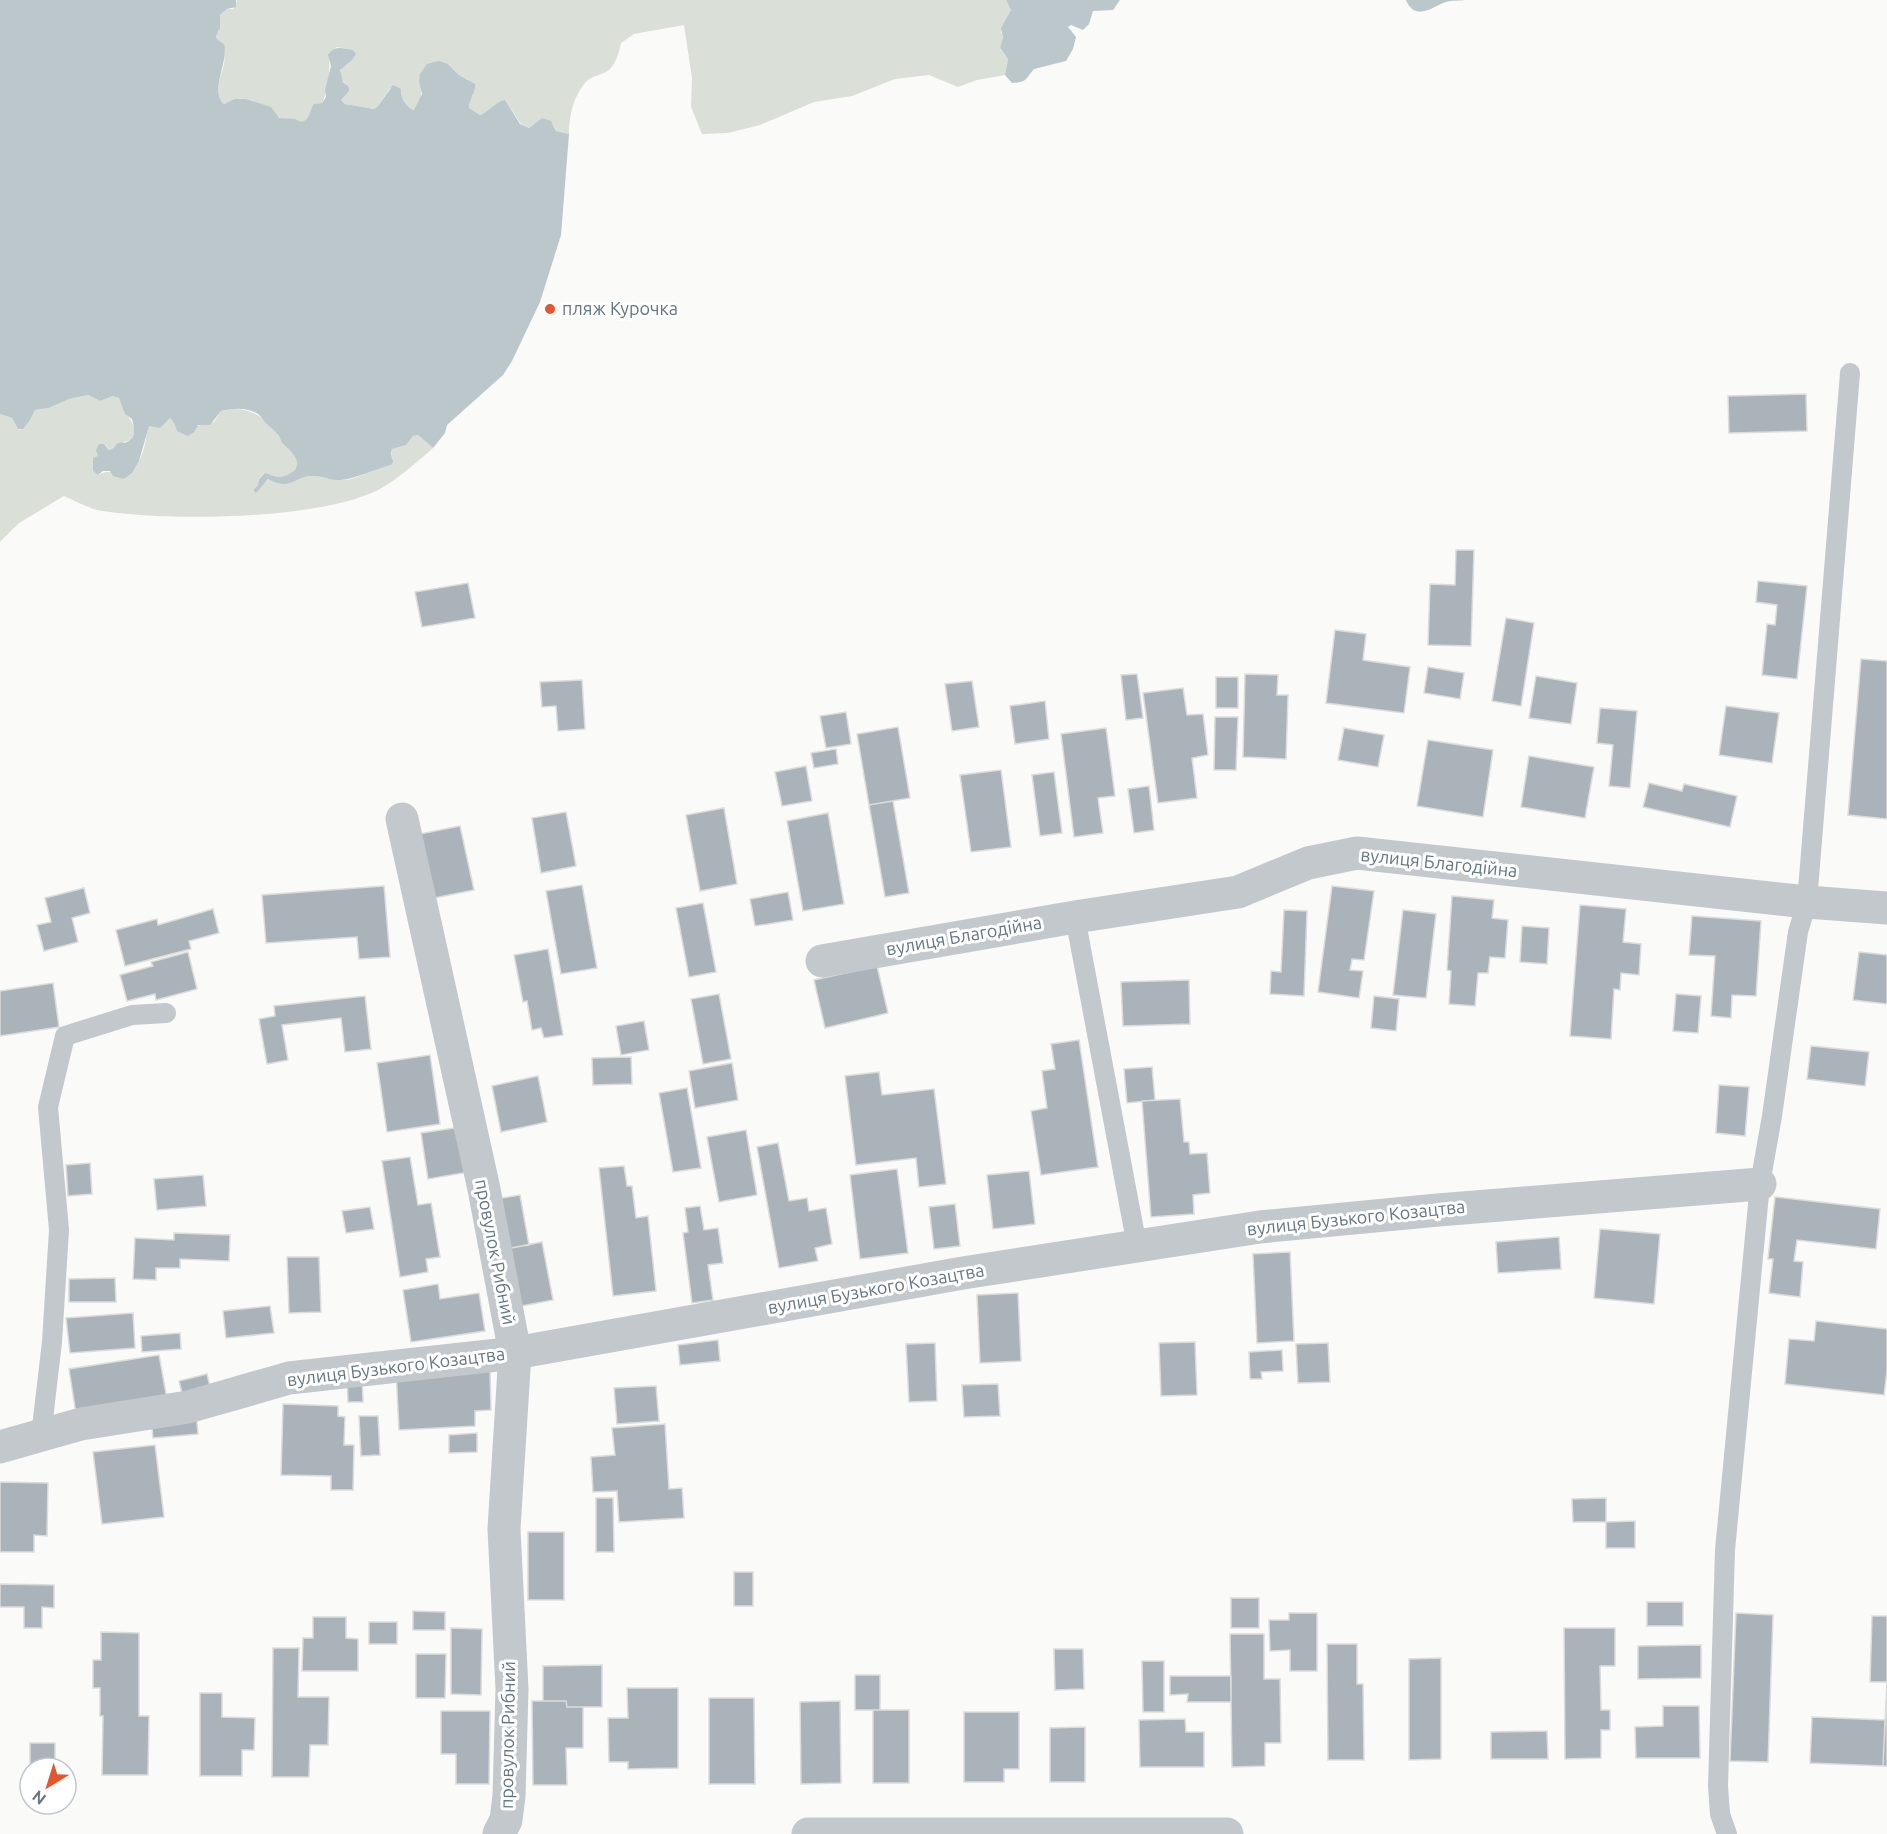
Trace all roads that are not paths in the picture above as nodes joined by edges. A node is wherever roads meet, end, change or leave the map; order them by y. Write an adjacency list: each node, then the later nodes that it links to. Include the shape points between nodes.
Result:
1 (1850, 373): 3 (lane)
2 (402, 819): 10 (street, провулок Рибний, via 484,1189)
3 (1807, 902): 4 (street, вулиця Благодійна); 5 (street, вулиця Благодійна, via 1357,853 1308,863 1238,892); 8 (lane, via 1798,932)
4 (1887, 908)
5 (1075, 917): 6 (street, вулиця Благодійна); 9 (lane)
6 (822, 961)
7 (166, 1013): 11 (lane, via 132,1015 65,1036 48,1107 59,1230)
8 (1760, 1184): 9 (street, вулиця Бузького Козацтва, via 1260,1227); 16 (lane, via 1725,1550 1718,1786)
9 (1137, 1246): 10 (street, вулиця Бузького Козацтва)
10 (514, 1353): 11 (street, вулиця Бузького Козацтва, via 289,1378 188,1407 81,1424); 13 (street, провулок Рибний, via 504,1529 512,1689 509,1796 506,1820)
11 (41, 1436): 12 (street, вулиця Бузького Козацтва)
12 (0, 1447)
13 (499, 1834)
14 (808, 1834): 15 (street)
15 (1227, 1834)
16 (1726, 1834)

